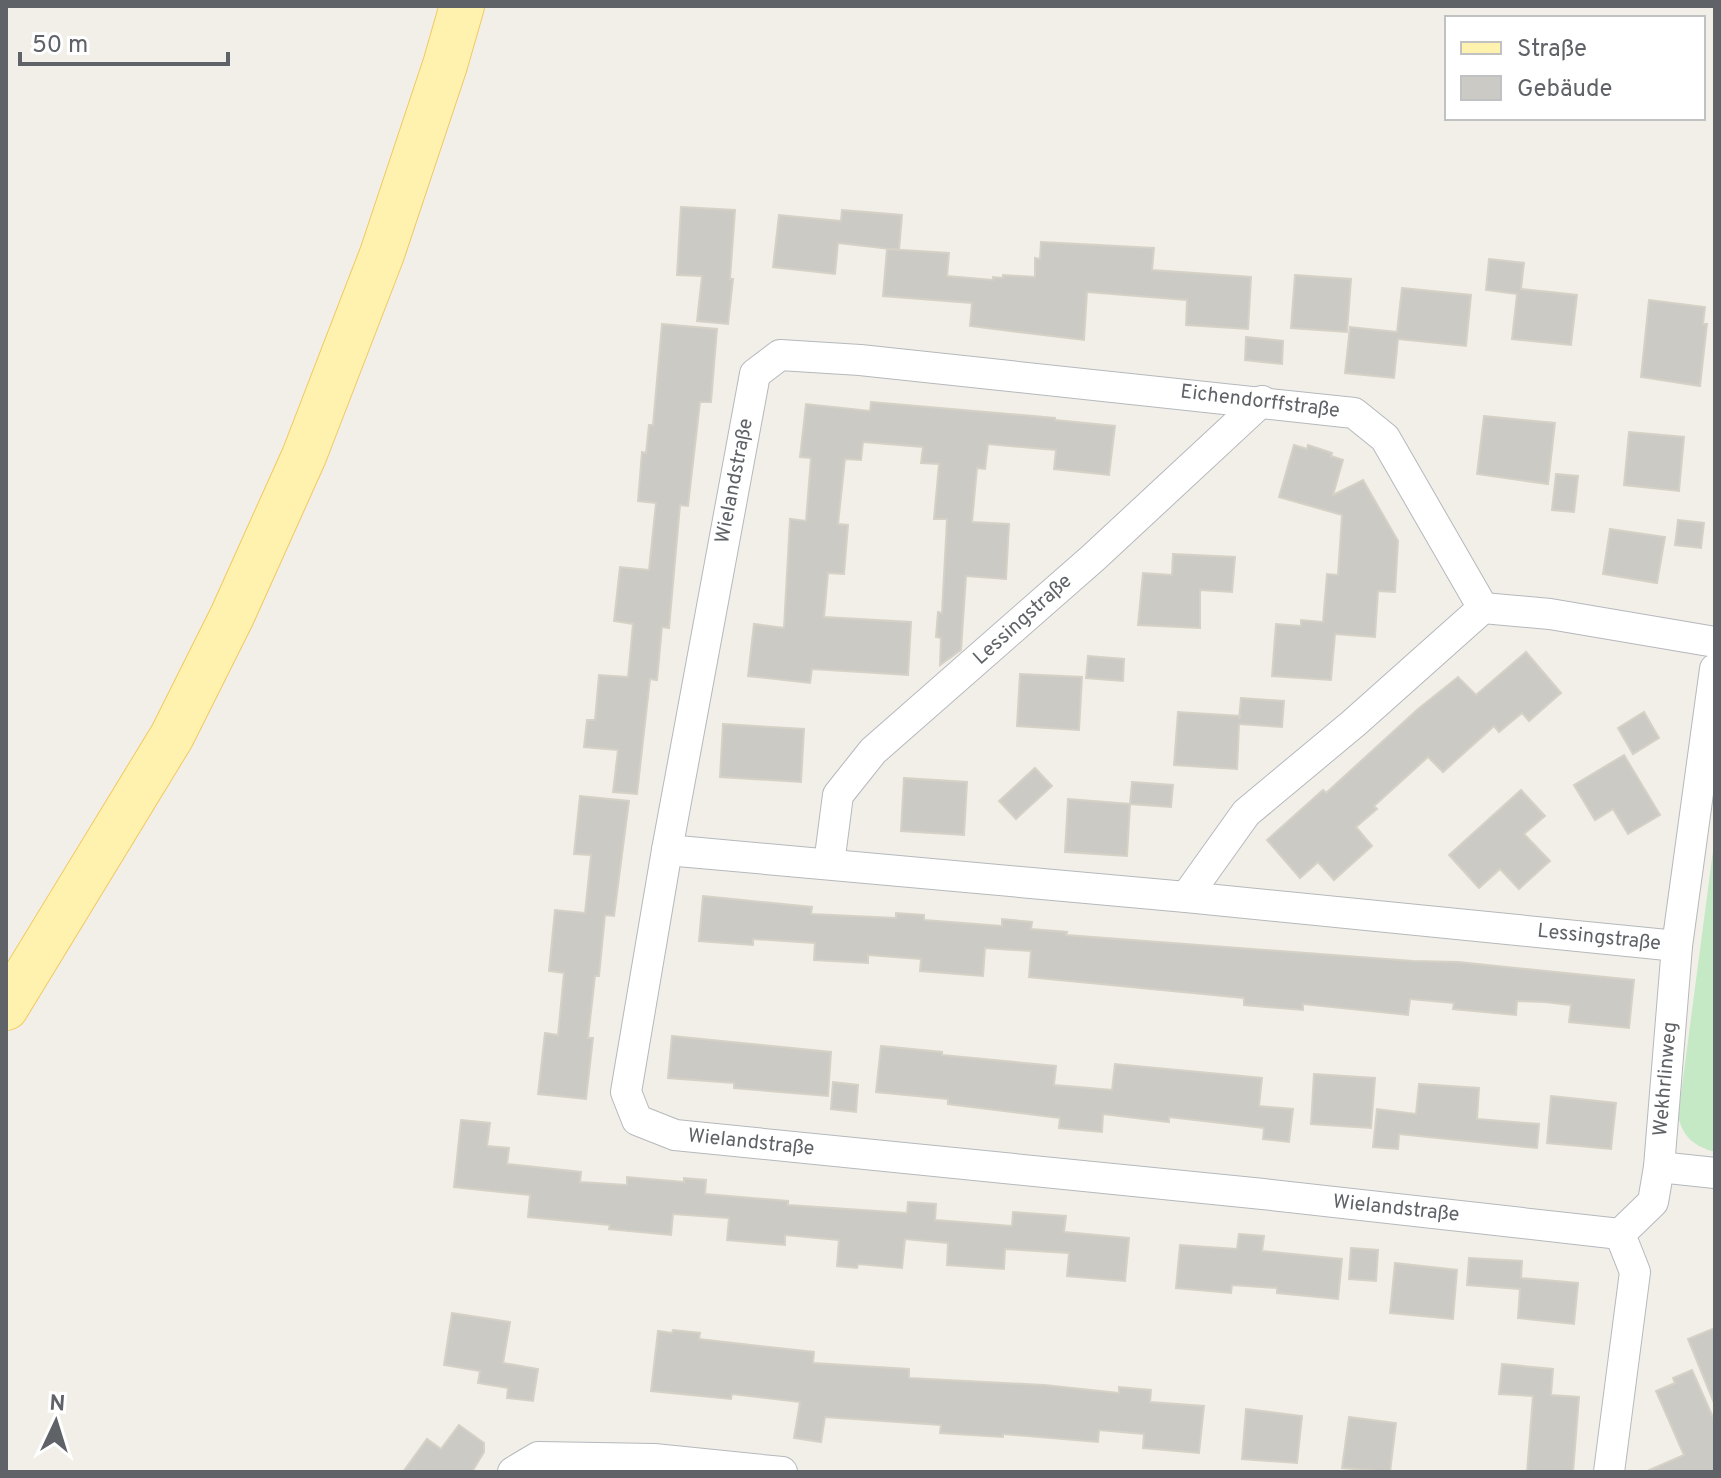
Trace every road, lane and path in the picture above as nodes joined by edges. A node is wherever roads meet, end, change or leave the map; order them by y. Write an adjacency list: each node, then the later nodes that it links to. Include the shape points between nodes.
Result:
1 (462, 6): 12 (main road, via 382,254 304,456 232,616 172,736)
2 (841, 359): 3 (street, Eichendorffstraße); 8 (street, Wielandstraße, via 780,355 755,374)
3 (1262, 401): 4 (street, Eichendorffstraße, via 1354,413 1385,438); 9 (street, Lessingstraße, via 873,751 838,795)
4 (1483, 608): 5 (street); 10 (street, via 1246,813)
5 (1715, 642)
6 (1715, 669): 7 (street, Wekhrlinweg)
7 (1704, 834): 11 (street, Wekhrlinweg)
8 (667, 850): 9 (street, Lessingstraße); 15 (street, Wielandstraße, via 626,1092 637,1120 675,1135)
9 (829, 864): 10 (street, Lessingstraße)
10 (1186, 897): 11 (street, Lessingstraße)
11 (1677, 946): 13 (street, Wekhrlinweg)
12 (6, 1008)
13 (1659, 1167): 14 (street); 15 (street, Wekhrlinweg, via 1653,1202)
14 (1715, 1173)
15 (1620, 1234): 19 (street, via 1635,1272)
16 (645, 1465): 17 (street); 18 (street)
17 (531, 1467)
18 (782, 1472)
19 (1609, 1472)

